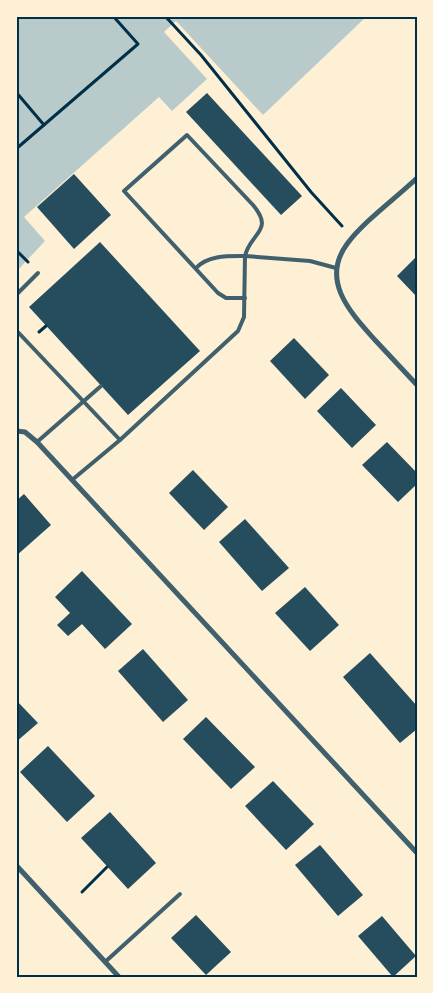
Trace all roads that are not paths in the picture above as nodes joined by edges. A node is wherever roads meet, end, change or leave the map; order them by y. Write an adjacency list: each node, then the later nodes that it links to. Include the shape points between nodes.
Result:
1 (417, 178): 4 (street, via 353,237)
2 (245, 256): 3 (lane, via 220,256 206,260); 3 (lane, via 247,247 262,229 260,213 187,135 124,191); 4 (lane, via 310,261); 7 (lane)
3 (196, 268): 7 (lane, via 226,298)
4 (336, 268): 9 (street, via 338,291 346,308)
5 (38, 273): 6 (lane)
6 (16, 295)
7 (245, 298): 13 (lane, via 244,317 231,338)
8 (16, 330): 11 (lane)
9 (417, 385)
10 (101, 386): 11 (lane)
11 (83, 402): 13 (lane); 14 (lane)
12 (18, 431): 14 (street)
13 (120, 440): 15 (lane)
14 (37, 442): 15 (street)
15 (72, 480): 16 (street)
16 (417, 853)
17 (16, 865): 19 (street)
18 (180, 894): 19 (lane)
19 (105, 962): 20 (street)
20 (118, 977)

